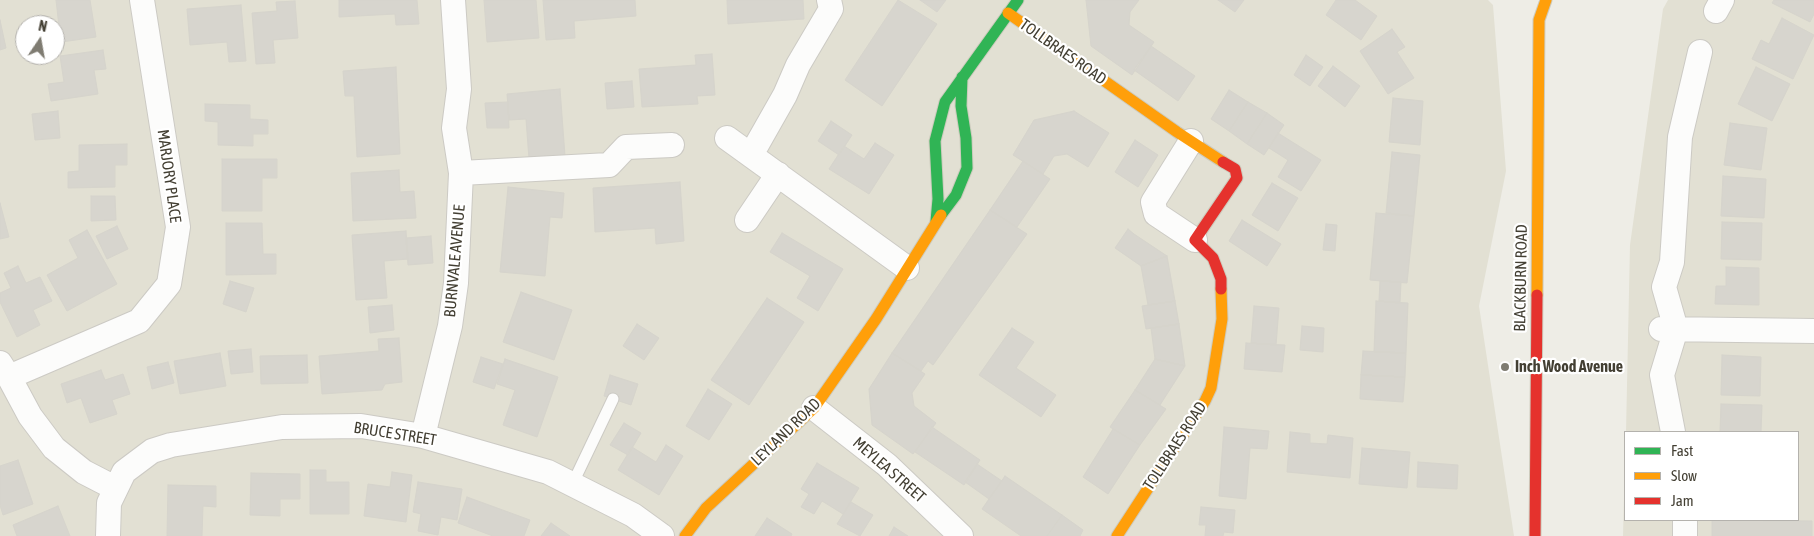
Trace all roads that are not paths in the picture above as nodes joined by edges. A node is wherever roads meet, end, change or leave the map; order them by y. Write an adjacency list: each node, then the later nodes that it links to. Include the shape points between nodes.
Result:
1 (142, 0): 23 (street, MARJORY PLACE, via 178,227 169,284 139,321)
2 (453, 0): 15 (street, BURNVALE AVENUE, via 459,89 454,128)
3 (829, 0): 14 (street, via 831,9)
4 (1018, 0): 7 (street, LEYLAND ROAD)
5 (1532, 0): 8 (street, BLACKBURN ROAD)
6 (1546, 0): 8 (street, BLACKBURN ROAD)
7 (1008, 14): 10 (street, LEYLAND ROAD); 12 (street, TOLLBRAES ROAD)
8 (1539, 20): 36 (street, BLACKBURN ROAD)
9 (1700, 52): 21 (street, via 1680,137 1672,262 1664,287)
10 (962, 77): 18 (street, LEYLAND ROAD, via 944,102 934,141 938,199); 18 (street, LEYLAND ROAD, via 961,106 967,168 956,195)
11 (727, 138): 14 (street)
12 (1192, 141): 19 (street, TOLLBRAES ROAD, via 1152,202 1156,214); 19 (street, TOLLBRAES ROAD, via 1235,169 1237,178)
13 (672, 145): 15 (street, via 626,147 609,165)
14 (751, 155): 16 (street)
15 (461, 173): 27 (street, BURNVALE AVENUE, via 456,284 450,326)
16 (778, 174): 17 (street); 20 (street)
17 (747, 220)
18 (936, 221): 20 (street, LEYLAND ROAD)
19 (1194, 240): 35 (street, TOLLBRAES ROAD, via 1213,258 1221,279 1222,319 1210,388 1205,402)
20 (907, 268): 25 (street, LEYLAND ROAD)
21 (1669, 329): 22 (street); 26 (street, via 1662,375)
22 (1814, 332)
23 (4, 370): 29 (street, MARJORY PLACE, via 30,416 54,448 84,472)
24 (613, 399): 28 (lane)
25 (814, 408): 33 (street, LEYLAND ROAD, via 706,508); 34 (street, MEYLEA STREET, via 887,465)
26 (1673, 431)
27 (423, 436): 28 (street, BRUCE STREET, via 548,472); 29 (street, BRUCE STREET, via 361,426 282,428 171,446 152,451 136,461 124,472)
28 (572, 485): 32 (street, BRUCE STREET, via 633,516)
29 (115, 488): 31 (street, BRUCE STREET, via 110,504)
30 (1685, 521): 37 (street)
31 (108, 536)
32 (662, 536)
33 (685, 536)
34 (961, 536)
35 (1117, 536)
36 (1535, 536)
37 (1685, 536)

